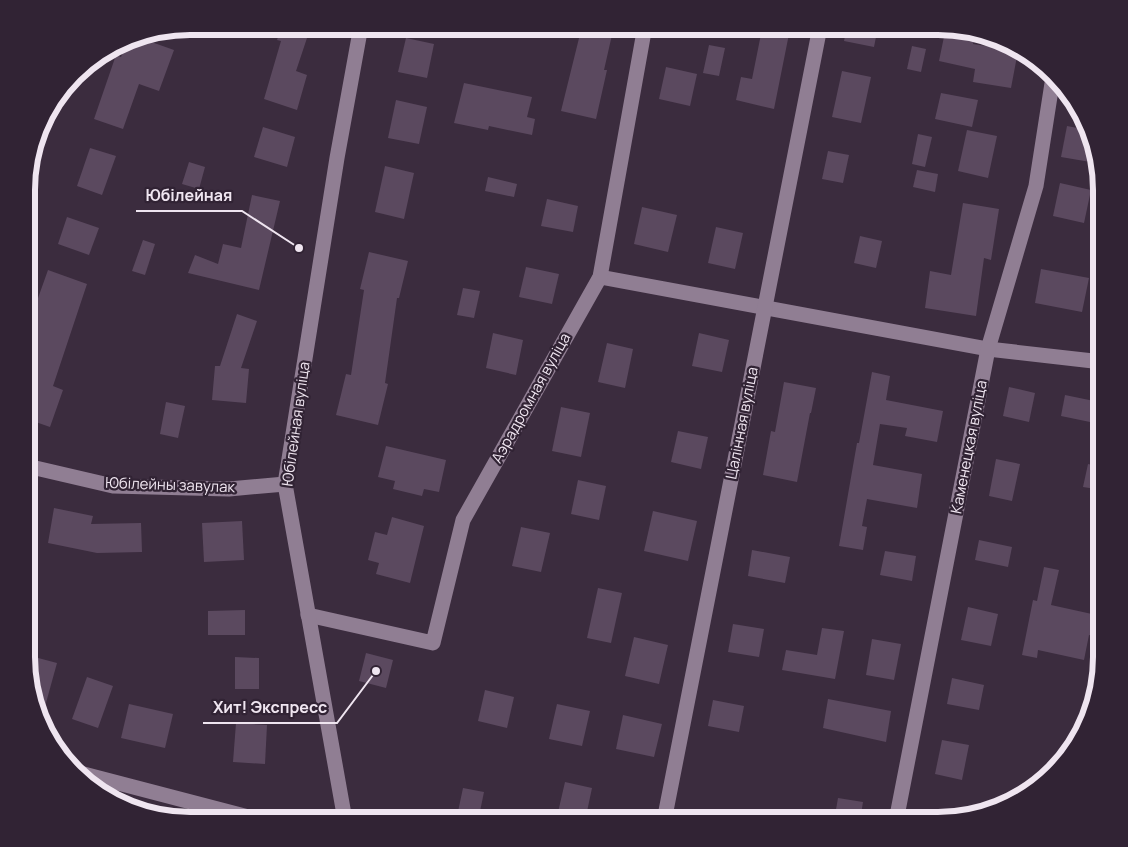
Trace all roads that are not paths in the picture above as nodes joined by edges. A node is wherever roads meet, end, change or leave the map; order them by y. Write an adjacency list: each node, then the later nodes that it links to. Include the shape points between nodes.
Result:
1 (360, 35): 10 (street, Юбілейная вуліца, via 337,158)
2 (643, 35): 5 (street, Аэрадромная вуліца)
3 (818, 35): 6 (street, Цалінная вуліца)
4 (1052, 86): 7 (street, Каменецкая вуліца, via 1036,186)
5 (600, 277): 6 (street); 11 (street, Аэрадромная вуліца, via 462,520 433,642)
6 (764, 309): 7 (street); 15 (street, Цалінная вуліца)
7 (988, 349): 8 (street); 16 (street, Каменецкая вуліца)
8 (1093, 361)
9 (35, 468): 10 (street, Юбілейны завулак, via 113,486 229,489)
10 (285, 484): 11 (street, Юбілейная вуліца)
11 (308, 615): 14 (street, Юбілейная вуліца)
12 (100, 783): 13 (street)
13 (226, 812)
14 (344, 812)
15 (666, 812)
16 (898, 812)

